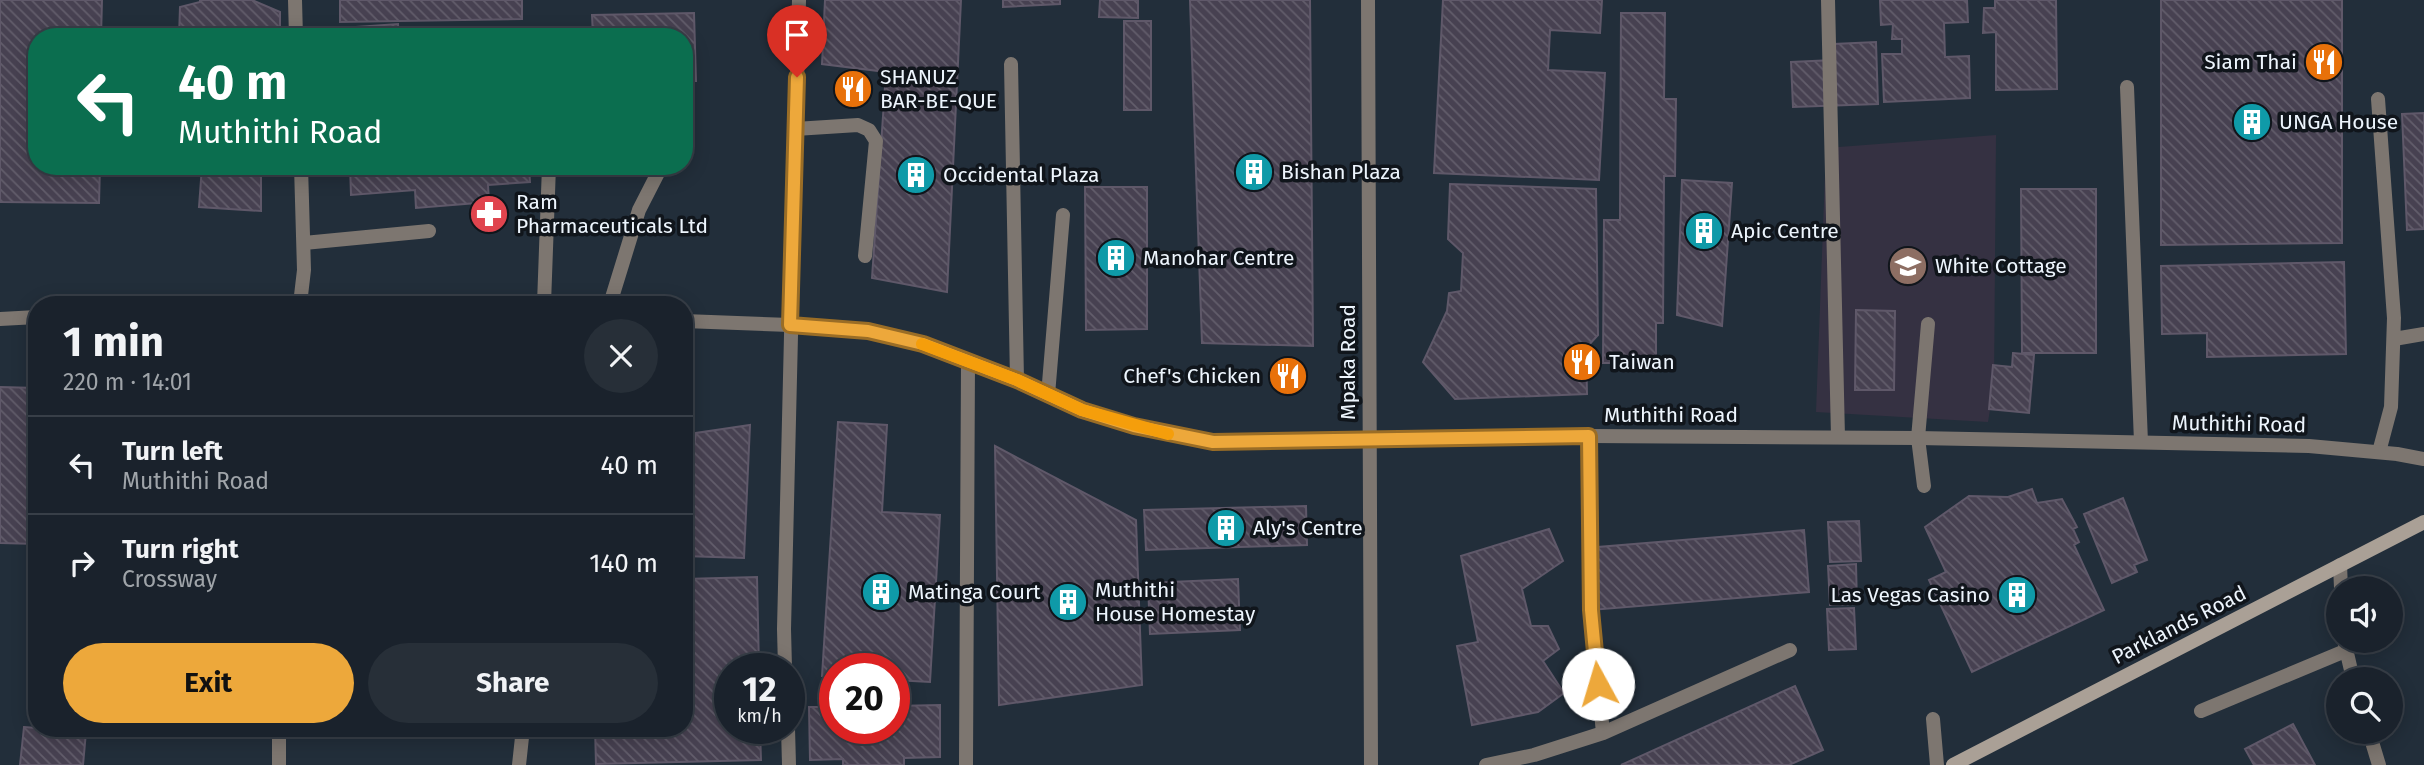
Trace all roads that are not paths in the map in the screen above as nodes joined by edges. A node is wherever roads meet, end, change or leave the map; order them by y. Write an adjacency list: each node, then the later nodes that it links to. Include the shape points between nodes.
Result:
1 (295, 0): 5 (street)
2 (799, 0): 9 (street)
3 (1368, 0): 33 (street, Mpaka Road)
4 (1828, 0): 31 (street)
5 (296, 28)
6 (1011, 64): 28 (street)
7 (2127, 87): 34 (street)
8 (2378, 99): 26 (street)
9 (795, 129): 16 (street, via 858,125 869,130 876,141); 24 (street)
10 (301, 175): 15 (street)
11 (549, 175): 18 (street)
12 (657, 175): 19 (street, via 639,210)
13 (1063, 215): 29 (street)
14 (429, 231): 15 (street)
15 (304, 243): 17 (street)
16 (865, 256)
17 (301, 296)
18 (544, 296)
19 (612, 296)
20 (28, 317): 21 (street)
21 (0, 319)
22 (693, 321): 24 (street, Muthithi Road)
23 (1928, 324): 32 (street)
24 (790, 325): 27 (street, Muthithi Road, via 868,331 923,344); 42 (street)
25 (2424, 334): 26 (street)
26 (2394, 339): 35 (street, via 2391,407)
27 (968, 362): 28 (street, Muthithi Road); 54 (street)
28 (1017, 380): 29 (street, Muthithi Road)
29 (1048, 395): 33 (street, Muthithi Road, via 1134,426 1213,442)
30 (1589, 436): 31 (street, Muthithi Road); 33 (street, Muthithi Road); 46 (street, via 1591,610)
31 (1838, 438): 32 (street, Muthithi Road)
32 (1918, 438): 34 (street, Muthithi Road); 37 (street)
33 (1370, 440): 55 (street, Mpaka Road)
34 (2141, 442): 35 (street, Muthithi Road)
35 (2379, 452): 36 (street, Muthithi Road)
36 (2424, 459)
37 (1924, 486)
38 (2424, 522): 39 (main road, Parklands Road)
39 (2340, 565): 40 (street); 58 (main road, Parklands Road)
40 (2340, 576)
41 (1790, 650): 46 (street)
42 (785, 653)
43 (2328, 653): 44 (street)
44 (2201, 711)
45 (1933, 719): 57 (street)
46 (1603, 733): 56 (street)
47 (279, 737): 51 (street)
48 (522, 737): 52 (street)
49 (788, 744): 53 (street)
50 (2373, 744): 59 (street)
51 (279, 765)
52 (519, 765)
53 (789, 765)
54 (966, 765)
55 (1371, 765)
56 (1486, 765)
57 (1937, 765)
58 (1953, 765)
59 (2379, 765)

